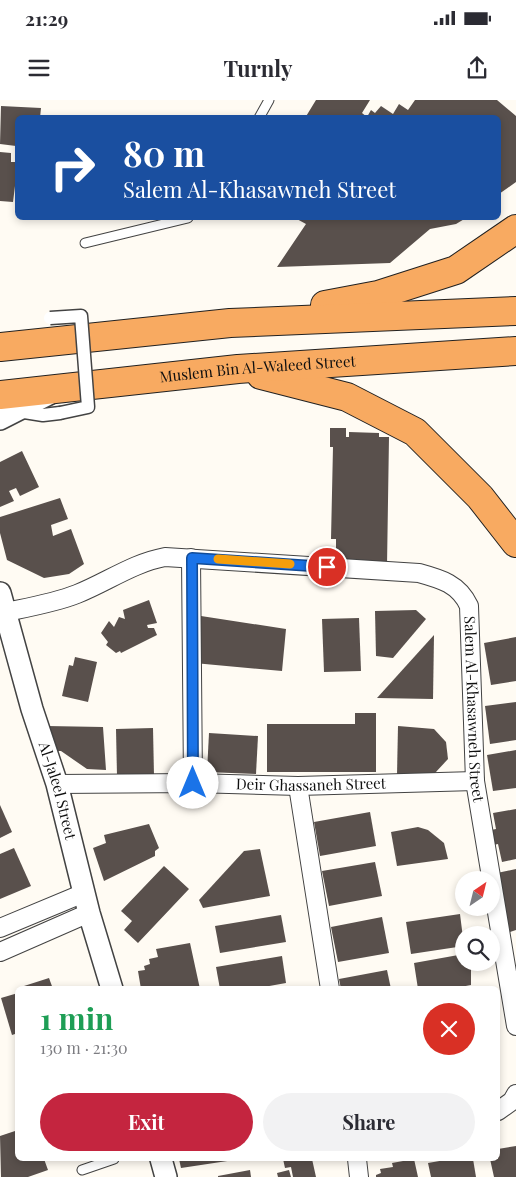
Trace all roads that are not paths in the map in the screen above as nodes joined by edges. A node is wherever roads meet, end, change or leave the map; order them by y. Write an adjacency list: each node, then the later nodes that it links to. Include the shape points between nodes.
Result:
1 (269, 100): 2 (lane)
2 (261, 115)
3 (180, 220): 5 (lane)
4 (516, 229): 8 (highway, via 456,270 378,295)
5 (85, 243)
6 (516, 311): 8 (highway)
7 (50, 318): 12 (street, bridge, via 81,316 88,407)
8 (230, 324): 9 (highway)
9 (0, 347)
10 (516, 351): 11 (highway, Muslem Bin Al-Waleed Street)
11 (238, 369): 12 (highway, Muslem Bin Al-Waleed Street); 14 (highway, via 347,397 415,432 480,497)
12 (60, 401): 13 (highway, Muslem Bin Al-Waleed Street)
13 (5, 408)
14 (516, 543)
15 (192, 558): 16 (street, Salem Al-Khasawneh Street, via 148,560 76,594 46,604); 17 (street, Salem Al-Khasawneh Street, via 419,573 452,584 464,594 469,606); 18 (street)
16 (3, 602): 19 (street, Al-Jaleel Street, via 32,709)
17 (475, 781): 20 (street, Deir Ghassaneh Street); 27 (street, Salem Al-Khasawneh Street)
18 (193, 783): 19 (street, Deir Ghassaneh Street); 20 (street, Deir Ghassaneh Street)
19 (57, 784): 21 (street, Al-Jaleel Street)
20 (298, 786): 26 (street)
21 (84, 892): 22 (street, Al-Jaleel Street); 23 (street)
22 (89, 913): 24 (street); 25 (street, Al-Jaleel Street)
23 (0, 928)
24 (0, 952)
25 (111, 986)
26 (330, 986)
27 (516, 1026)
28 (516, 1094): 29 (street)
29 (500, 1110)
30 (108, 1161): 33 (lane)
31 (162, 1161): 34 (street)
32 (357, 1161): 35 (street)
33 (82, 1170)
34 (166, 1177)
35 (359, 1177)

